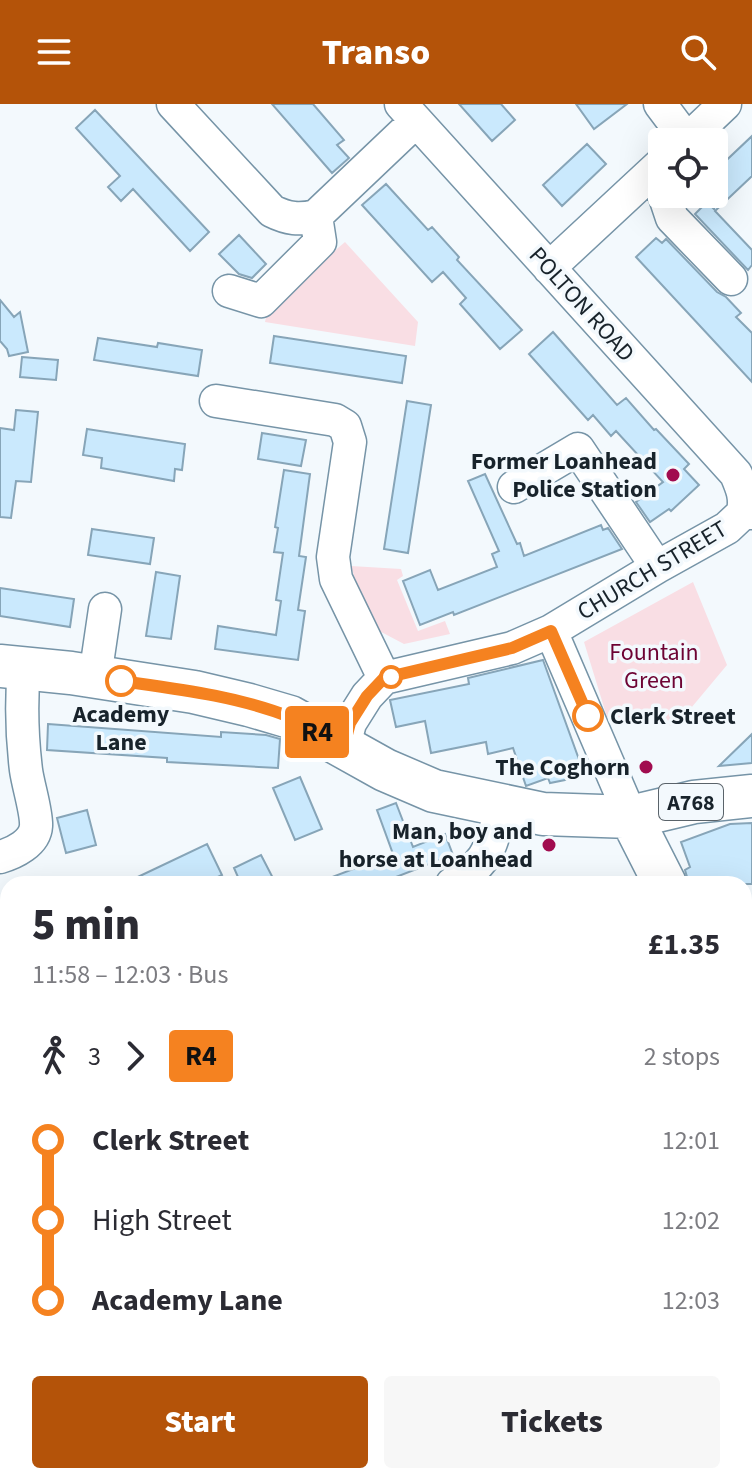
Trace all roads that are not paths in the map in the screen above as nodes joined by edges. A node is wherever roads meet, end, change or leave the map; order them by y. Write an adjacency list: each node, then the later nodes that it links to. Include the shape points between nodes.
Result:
1 (173, 104): 9 (street, via 272,211 301,220)
2 (660, 104): 5 (street)
3 (725, 104): 6 (street)
4 (408, 112): 9 (street); 10 (street, POLTON ROAD)
5 (677, 128)
6 (700, 128)
7 (648, 190): 10 (street)
8 (668, 208): 11 (street)
9 (316, 216): 12 (street, via 320,242 261,301)
10 (549, 268): 15 (street, POLTON ROAD, via 736,474)
11 (731, 279)
12 (229, 291)
13 (216, 401): 21 (street, via 345,426 350,442 334,568)
14 (514, 487): 16 (street, via 578,449)
15 (747, 513): 16 (street, CHURCH STREET)
16 (657, 567): 18 (street, CHURCH STREET)
17 (105, 609): 20 (street)
18 (551, 631): 21 (street, CHURCH STREET, via 512,648); 25 (street)
19 (12, 667): 20 (main road, A768); 26 (street, via 22,690 26,769 36,827 29,842)
20 (95, 677): 22 (main road, A768, via 249,705 290,717)
21 (384, 678): 22 (street, via 350,723)
22 (344, 746): 24 (main road, A768, via 434,791)
23 (752, 796): 25 (main road, A768, via 694,802)
24 (503, 806): 25 (main road, A768, via 543,814); 27 (street, via 489,853)
25 (631, 817): 28 (main road)
26 (0, 857)
27 (465, 876)
28 (661, 876)

